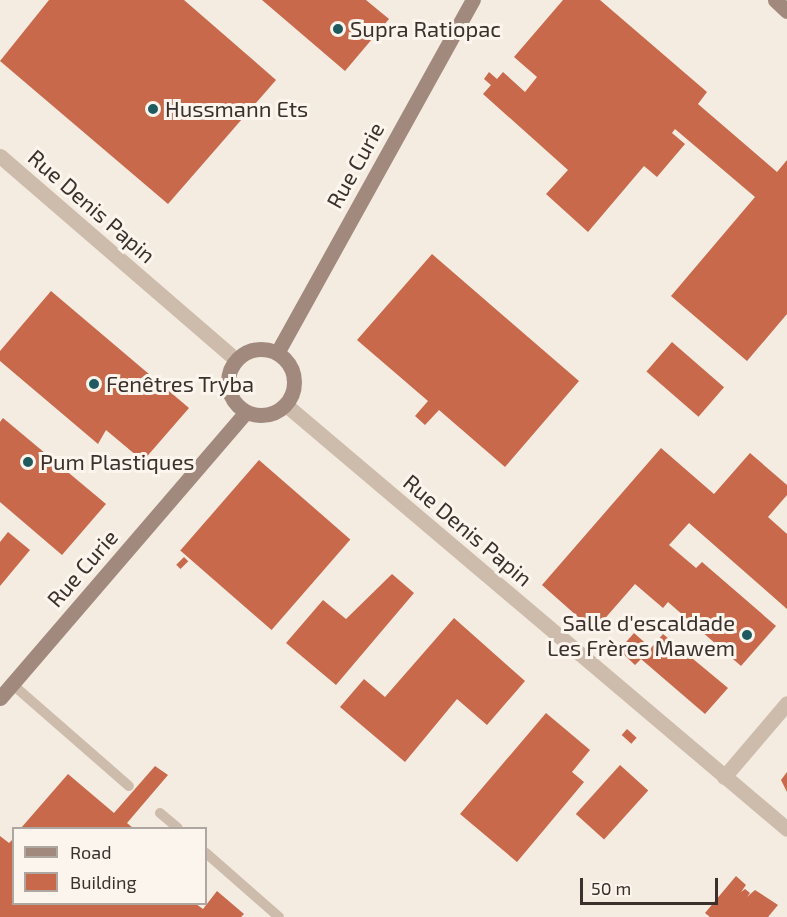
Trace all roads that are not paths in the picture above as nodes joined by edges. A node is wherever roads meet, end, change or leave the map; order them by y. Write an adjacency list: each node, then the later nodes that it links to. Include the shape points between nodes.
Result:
1 (473, 0): 5 (main road, Rue Curie)
2 (775, 0): 3 (main road)
3 (787, 11)
4 (0, 156): 6 (street, Rue Denis Papin)
5 (277, 352): 6 (main road, via 255,349); 7 (main road, via 289,363 294,376 293,392)
6 (236, 360): 8 (main road, via 228,382 230,394)
7 (286, 405): 8 (main road, via 267,415); 12 (street, Rue Denis Papin)
8 (246, 412): 9 (main road, Rue Curie)
9 (12, 684): 10 (main road, Rue Curie); 13 (lane)
10 (0, 698)
11 (787, 704): 12 (street)
12 (724, 777): 16 (street, Rue Denis Papin)
13 (129, 786)
14 (160, 813): 15 (lane)
15 (177, 827)
16 (787, 829)
17 (207, 854): 18 (lane)
18 (279, 917)

